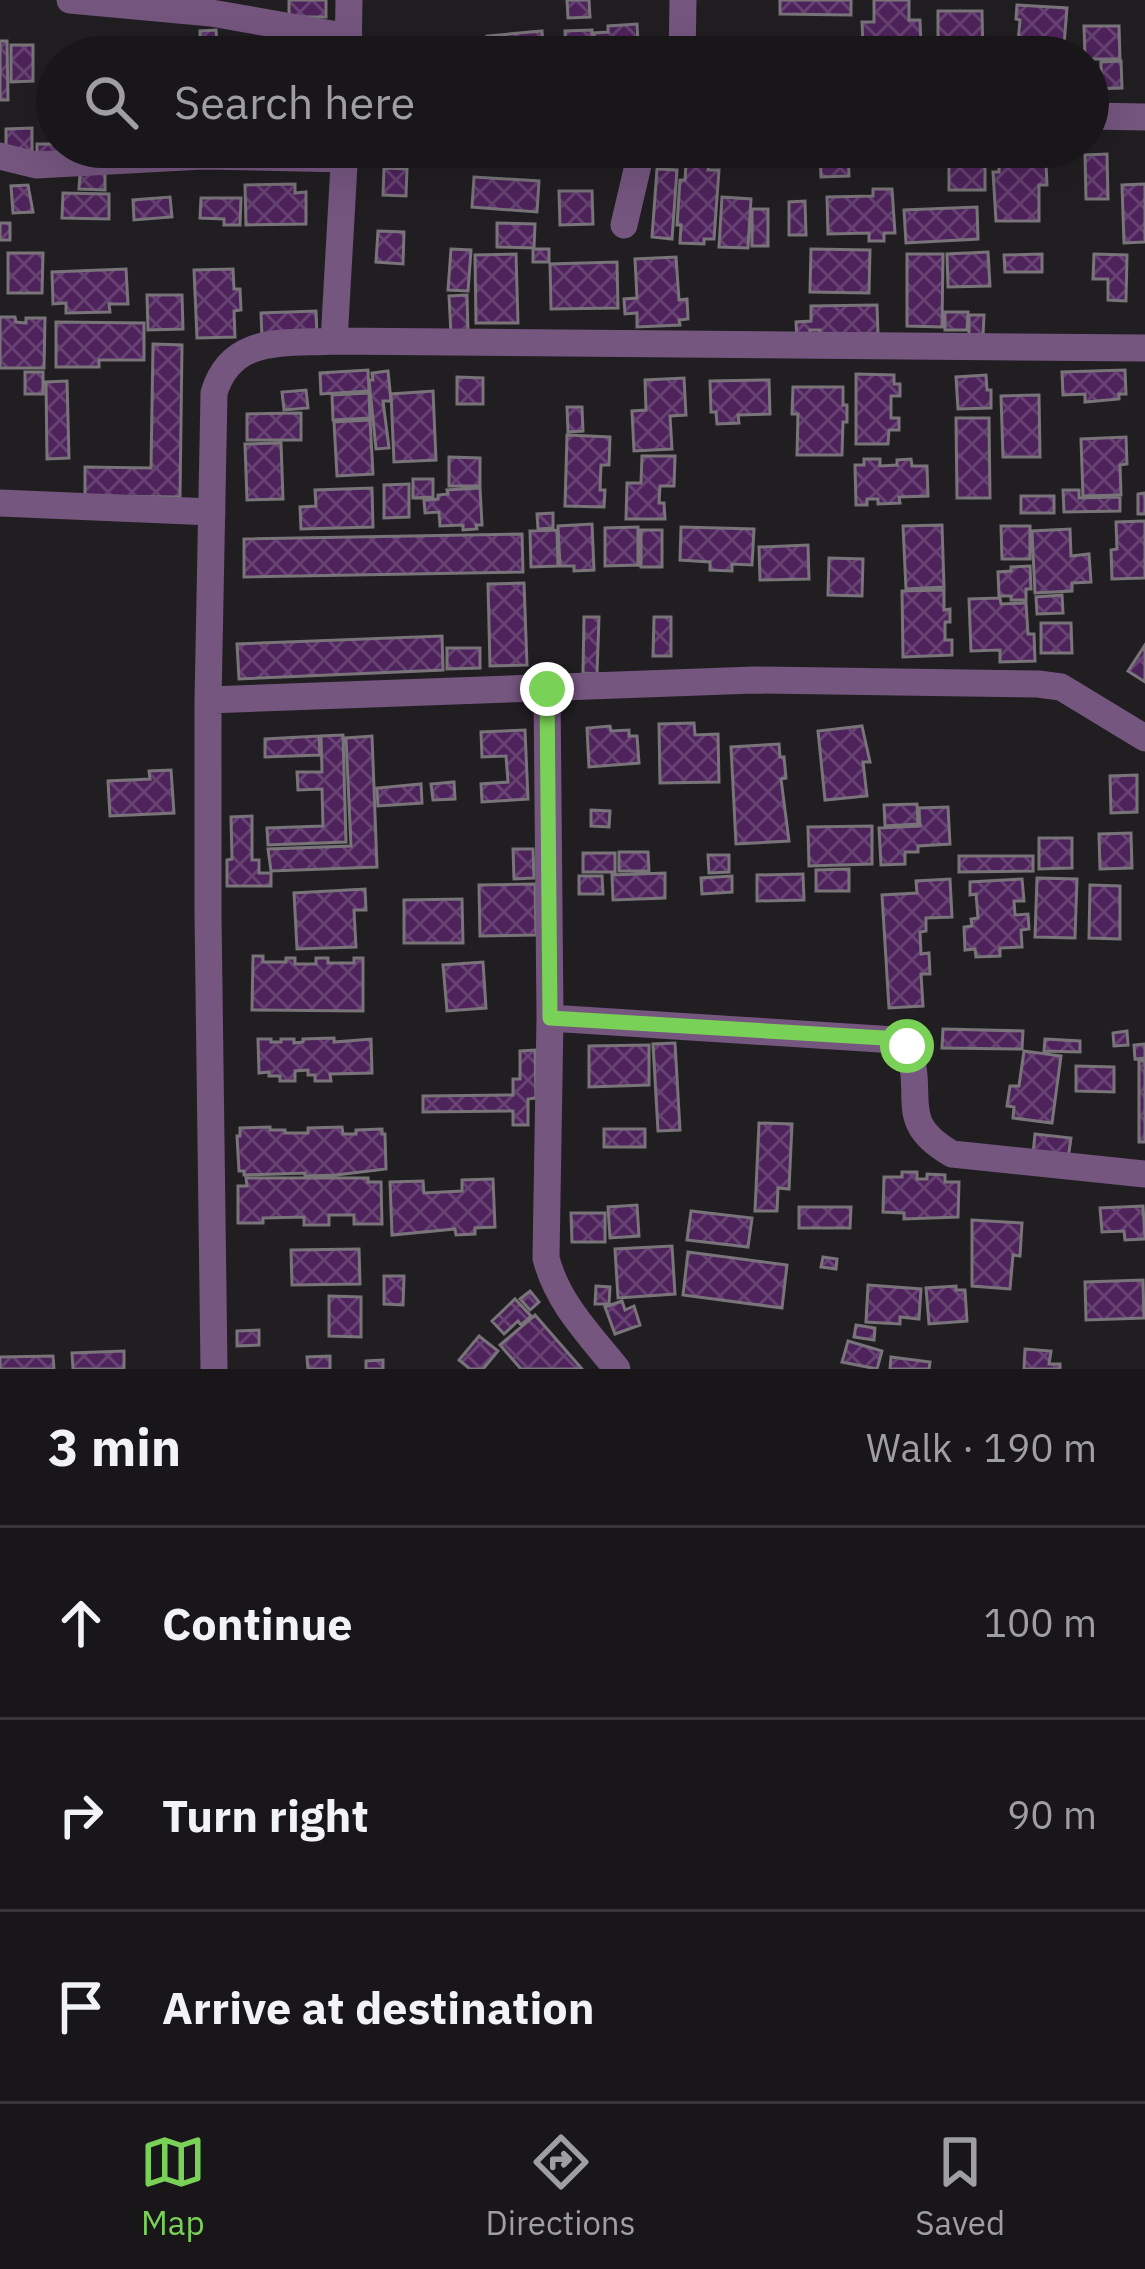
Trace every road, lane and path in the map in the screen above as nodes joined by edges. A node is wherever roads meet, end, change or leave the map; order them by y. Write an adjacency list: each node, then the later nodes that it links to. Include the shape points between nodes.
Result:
1 (70, 0): 4 (street, via 211,13)
2 (350, 0): 5 (street)
3 (683, 0): 6 (street)
4 (304, 36)
5 (349, 36)
6 (682, 36)
7 (1109, 116): 8 (street)
8 (1145, 117)
9 (0, 156): 10 (street)
10 (36, 165)
11 (344, 168): 14 (street)
12 (637, 168): 13 (street)
13 (624, 225)
14 (334, 340): 15 (street); 17 (street, via 250,349 220,374)
15 (1145, 348)
16 (0, 503): 17 (street)
17 (212, 512): 19 (street)
18 (547, 689): 19 (street); 20 (street, via 754,680 1038,684 1061,687); 21 (street)
19 (208, 700): 23 (street)
20 (1145, 738)
21 (550, 1018): 22 (street, via 895,1040 914,1064 919,1127 952,1154); 24 (street, via 546,1258 560,1298)
22 (1145, 1174)
23 (214, 1369)
24 (617, 1369)

